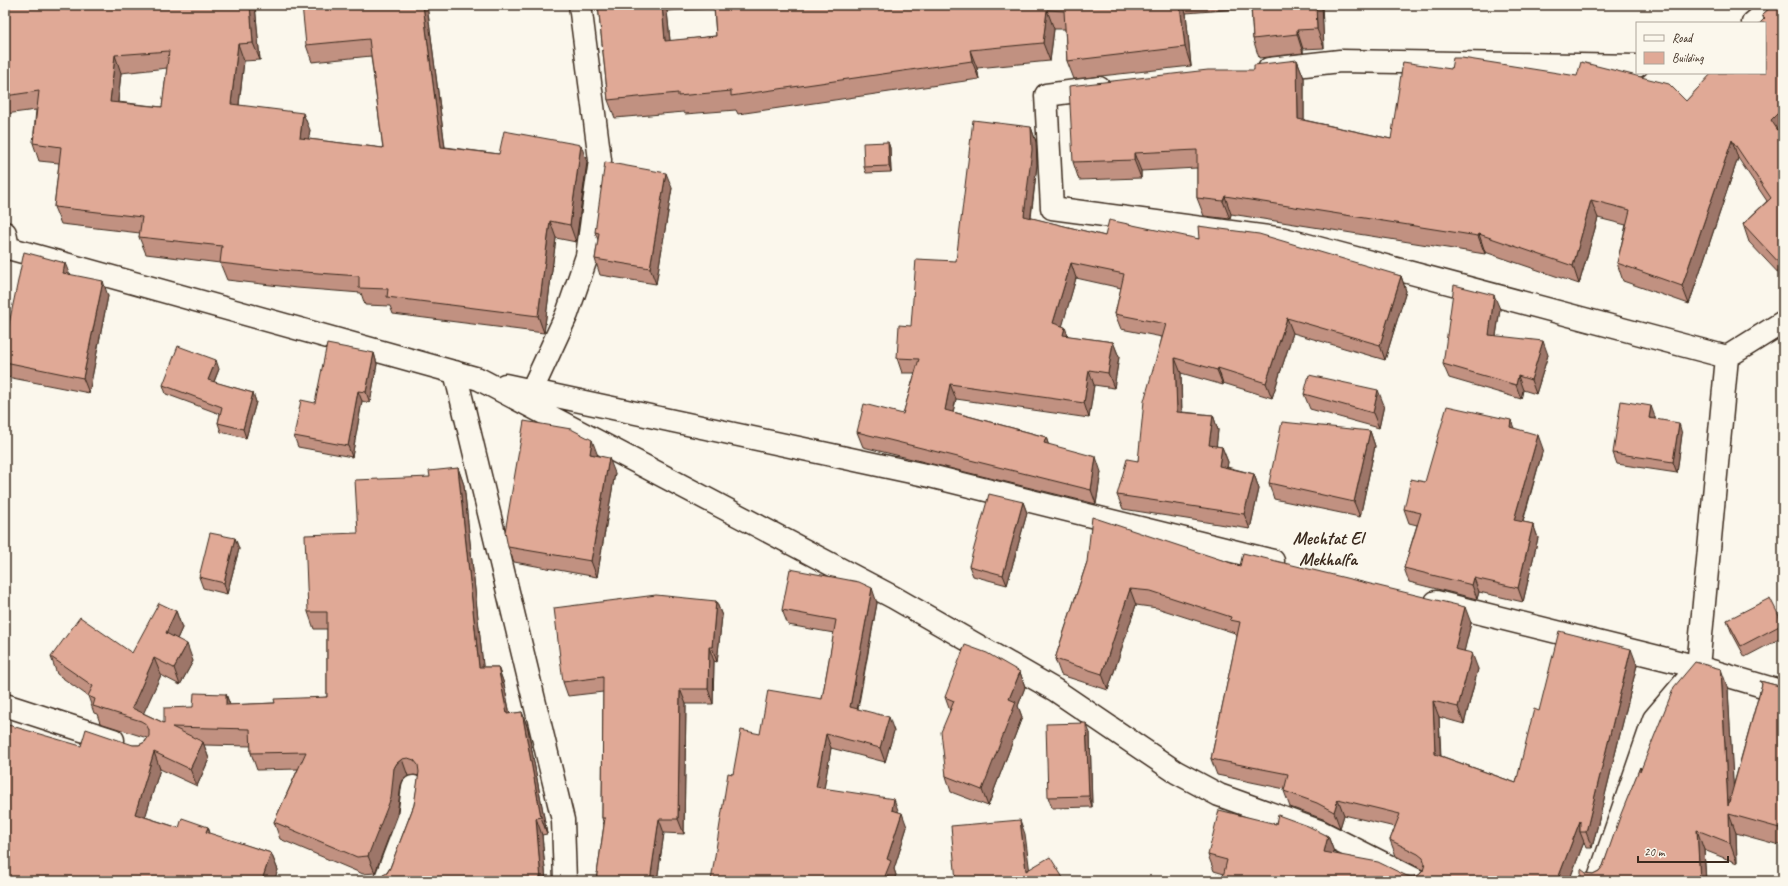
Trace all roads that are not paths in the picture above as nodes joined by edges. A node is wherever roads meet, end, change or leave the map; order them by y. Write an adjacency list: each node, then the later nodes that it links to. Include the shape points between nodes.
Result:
1 (580, 5): 12 (street, via 600,160 587,256 567,314)
2 (1774, 5): 3 (street)
3 (1754, 22)
4 (1636, 66): 5 (street, via 1340,61)
5 (1252, 71)
6 (1117, 86): 9 (street, via 1046,95 1052,208 1284,239)
7 (6, 249): 10 (street)
8 (1783, 322): 9 (street)
9 (1728, 357): 15 (street)
10 (455, 372): 11 (street); 21 (street, via 563,820)
11 (479, 379): 12 (street); 22 (street, via 893,597 1055,690 1176,772 1219,795 1319,831)
12 (532, 390): 13 (street, via 930,476)
13 (1294, 566)
14 (1418, 597): 15 (street)
15 (1698, 667): 16 (street); 23 (street, via 1654,719)
16 (1783, 692)
17 (5, 705): 18 (street)
18 (135, 748)
19 (413, 787): 20 (street, via 409,818)
20 (385, 881)
21 (565, 881)
22 (1418, 881)
23 (1598, 881)

